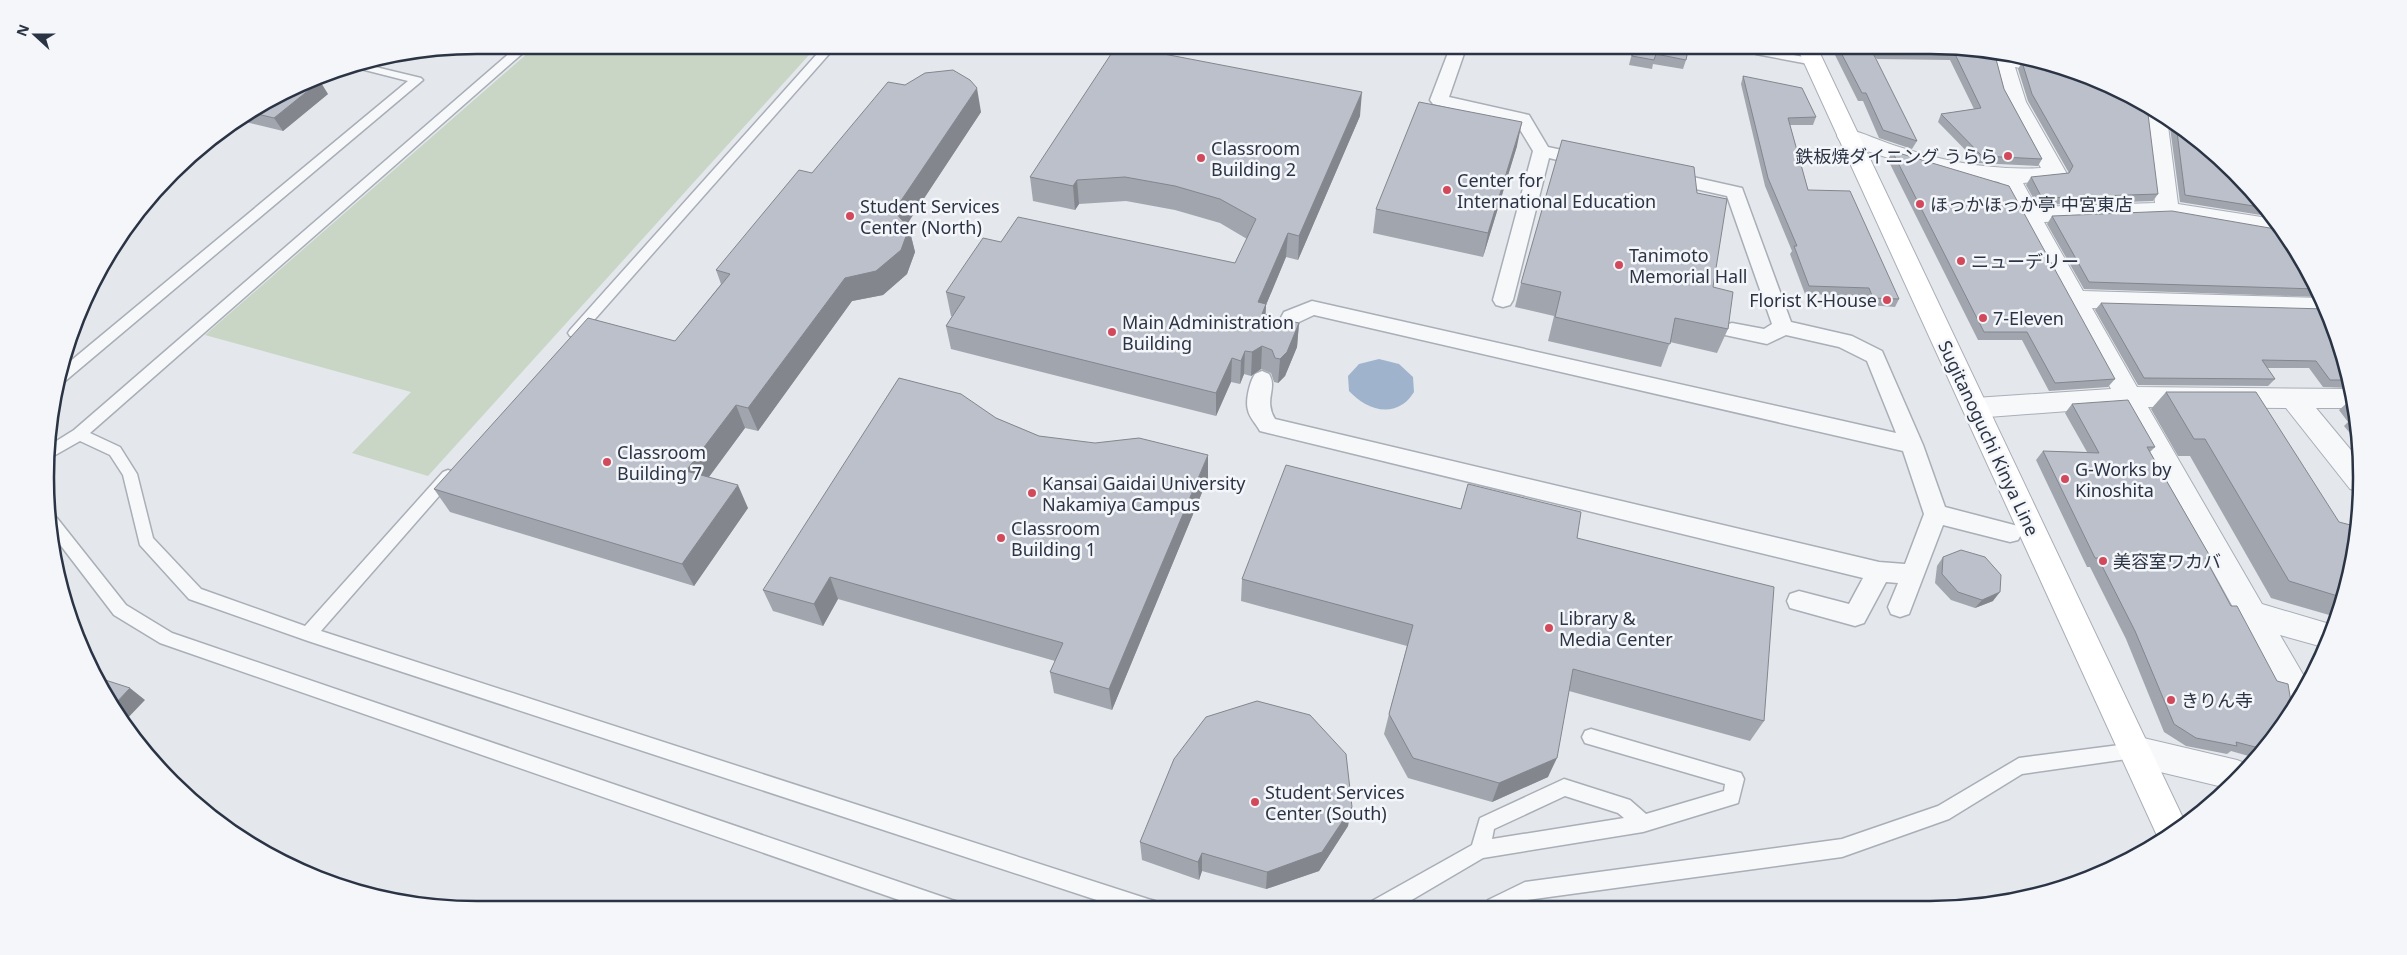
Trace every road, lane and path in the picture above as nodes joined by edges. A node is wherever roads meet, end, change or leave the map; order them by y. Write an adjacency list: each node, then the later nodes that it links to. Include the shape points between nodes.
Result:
1 (516, 54): 29 (lane)
2 (823, 54): 22 (lane)
3 (1456, 54): 9 (street, via 1439,100 1523,118)
4 (1810, 54): 8 (main road, Sugitanoguchi Kinya Line)
5 (2004, 61): 12 (street, via 2013,98 2056,174)
6 (366, 69): 23 (lane, via 417,80)
7 (2162, 123): 13 (street)
8 (1848, 136): 12 (street, via 1878,149 1944,168); 28 (main road, Sugitanoguchi Kinya Line)
9 (1542, 151): 10 (street); 17 (street)
10 (1610, 165)
11 (1648, 173): 19 (street, via 1735,192)
12 (2007, 176): 14 (street)
13 (2168, 210): 14 (street); 15 (street)
14 (2029, 215): 16 (street)
15 (2271, 227)
16 (2075, 299): 18 (street); 25 (street)
17 (1503, 300)
18 (2317, 307)
19 (1783, 327): 20 (street, via 1767,336); 30 (street, via 1846,341 1875,356)
20 (1732, 330)
21 (1278, 342): 30 (street, via 1291,317 1312,308)
22 (566, 343)
23 (67, 371)
24 (1262, 379): 37 (street, via 1258,409 1268,425)
25 (2129, 397): 26 (street); 28 (street); 41 (street)
26 (2293, 398): 27 (street); 33 (street)
27 (2346, 399)
28 (1975, 408): 46 (main road, Sugitanoguchi Kinya Line)
29 (79, 434): 31 (lane); 42 (lane, via 115,451 130,474 146,541 195,594)
30 (1912, 445): 34 (street)
31 (55, 449)
32 (460, 462): 42 (lane)
33 (2353, 473)
34 (1936, 514): 36 (street); 38 (street)
35 (57, 528): 51 (lane, via 120,610 166,638)
36 (2010, 533)
37 (1879, 572): 38 (street); 39 (street, via 1856,616)
38 (1913, 574): 40 (street)
39 (1799, 601)
40 (1900, 608)
41 (2253, 614): 43 (street); 44 (street)
42 (308, 634): 52 (lane)
43 (2323, 635)
44 (2295, 690)
45 (1591, 737): 48 (lane, via 1735,779 1732,797)
46 (2135, 751): 47 (street); 49 (main road, Sugitanoguchi Kinya Line); 54 (lane, via 2019,766 1943,813 1842,848 1525,891)
47 (2232, 774)
48 (1643, 822): 50 (lane); 50 (lane, via 1624,806 1564,786 1486,824)
49 (2170, 826)
50 (1480, 850): 53 (lane)
51 (929, 901)
52 (1127, 901)
53 (1391, 901)
54 (1507, 901)

